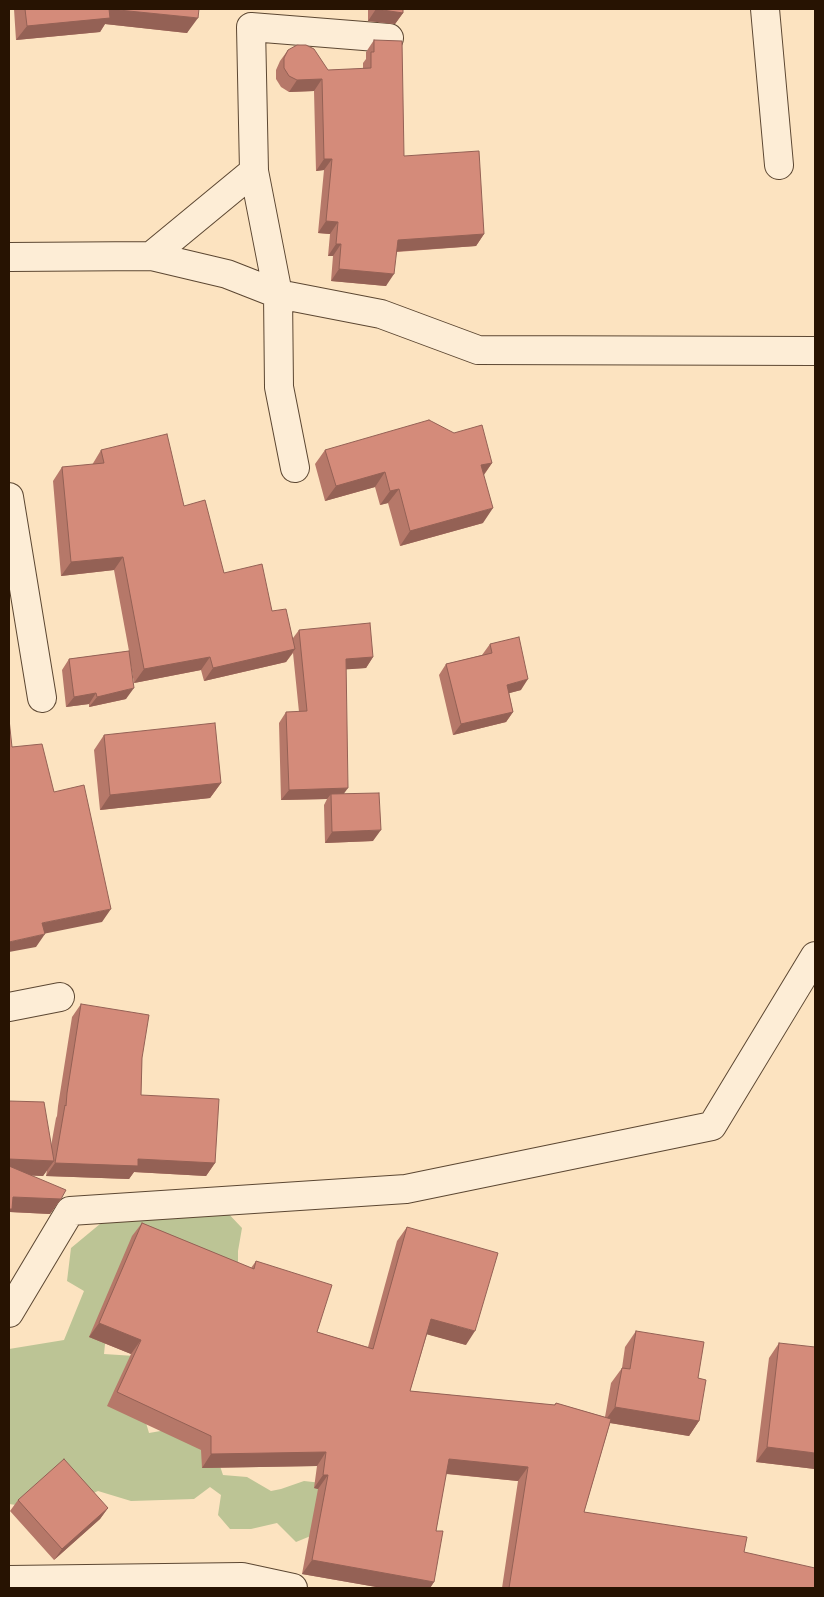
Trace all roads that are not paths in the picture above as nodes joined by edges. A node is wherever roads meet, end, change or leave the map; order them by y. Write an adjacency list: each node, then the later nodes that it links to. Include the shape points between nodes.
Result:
1 (765, 9): 3 (street)
2 (389, 38): 4 (street, via 251,27)
3 (780, 165)
4 (254, 171): 5 (street); 7 (street)
5 (151, 256): 6 (street); 7 (street, via 227,274)
6 (9, 257)
7 (278, 294): 8 (street, via 381,314 478,350); 9 (street, via 279,387)
8 (815, 351)
9 (295, 468)
10 (9, 497): 11 (street)
11 (42, 698)
12 (815, 956): 15 (street, via 712,1126 406,1188 70,1211)
13 (60, 997): 14 (street)
14 (9, 1007)
15 (9, 1313)
16 (9, 1580): 17 (street, via 242,1577)
17 (293, 1588)

